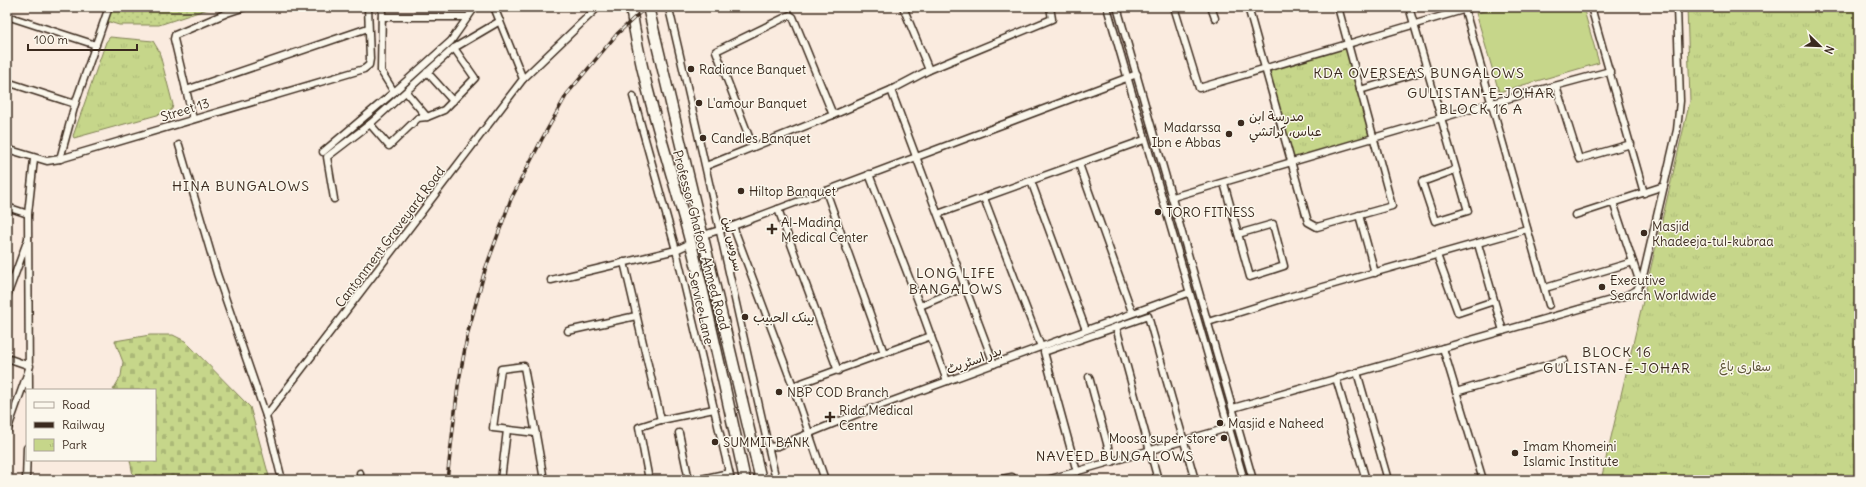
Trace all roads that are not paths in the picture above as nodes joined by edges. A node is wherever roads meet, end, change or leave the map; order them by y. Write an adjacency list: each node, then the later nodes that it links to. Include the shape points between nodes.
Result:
1 (109, 7): 34 (street)
2 (222, 7): 24 (street)
3 (245, 7): 24 (street)
4 (368, 7): 32 (street)
5 (382, 7): 27 (street)
6 (474, 7): 28 (street)
7 (494, 7): 30 (street)
8 (598, 7): 43 (street, Cantonment Graveyard Road)
9 (631, 7): 96 (main road, Professor Ghafoor Ahmed Road, via 660,138)
10 (648, 7): 95 (main road)
11 (903, 7): 37 (street)
12 (1050, 7): 37 (street, via 1052,19)
13 (1107, 7): 42 (street)
14 (1117, 7): 41 (street)
15 (1174, 7): 36 (street, via 1199,88)
16 (1211, 7): 29 (street)
17 (1248, 7): 36 (street)
18 (1338, 7): 33 (street)
19 (1409, 7): 31 (street)
20 (1472, 7): 23 (street)
21 (1591, 7): 39 (street)
22 (1677, 7): 77 (street, via 1680,101 1677,130)
23 (1464, 8): 31 (street); 53 (street)
24 (227, 13): 46 (street, via 175,35)
25 (670, 13): 72 (street, سروس لین)
26 (7, 16): 34 (street)
27 (382, 17): 28 (street); 49 (street, via 381,71)
28 (468, 17): 49 (street, via 451,41)
29 (1215, 18)
30 (500, 21): 35 (street); 43 (street)
31 (1413, 24): 33 (street); 38 (street)
32 (368, 28): 46 (street); 58 (street, Street 13, via 370,59 369,65 364,69)
33 (1348, 44): 36 (street); 48 (street)
34 (96, 45): 54 (street)
35 (454, 48): 40 (street); 52 (street, via 475,78)
36 (1265, 68): 70 (street)
37 (929, 70): 47 (street)
38 (1427, 70): 48 (street); 57 (street)
39 (1610, 71): 45 (street); 62 (street)
40 (427, 72): 50 (street); 52 (street)
41 (1137, 74): 42 (street); 80 (street)
42 (1126, 78): 61 (street); 67 (street)
43 (523, 79): 138 (street, Cantonment Graveyard Road)
44 (7, 82): 54 (street)
45 (1556, 86): 53 (street); 62 (street, via 1579,159)
46 (186, 90): 58 (street)
47 (891, 90): 55 (street); 67 (street)
48 (1360, 90): 60 (street)
49 (394, 92): 66 (street)
50 (406, 92): 56 (street); 59 (street)
51 (633, 96): 98 (street, Service Lane)
52 (453, 101): 56 (street, via 444,110)
53 (1492, 103): 57 (street); 91 (street)
54 (75, 104): 69 (street)
55 (833, 115): 64 (street); 64 (street, via 790,15 716,51)
56 (427, 117): 59 (street, via 418,118 389,146)
57 (1441, 118): 60 (street); 73 (street)
58 (193, 119): 69 (street, Street 13)
59 (370, 124): 82 (street, via 327,157)
60 (1374, 138): 70 (street); 88 (street, via 1392,206)
61 (1144, 140): 71 (street); 108 (street)
62 (1631, 144): 79 (street)
63 (179, 145): 138 (street, via 214,267)
64 (753, 147): 72 (street)
65 (7, 149): 68 (street, Street 13)
66 (323, 152)
67 (917, 156): 74 (street); 87 (street)
68 (34, 159): 69 (street, Street 13); 86 (street)
69 (60, 159)
70 (1292, 163): 76 (street); 88 (street, via 1308,222 1317,227)
71 (1079, 164): 75 (street); 113 (street)
72 (706, 166): 92 (street, سروس لین)
73 (1455, 170): 73 (street, via 1468,211 1435,221 1422,182)
74 (869, 174): 78 (street); 112 (street)
75 (1031, 181): 81 (street); 117 (street)
76 (1224, 183): 80 (street); 93 (street)
77 (1664, 186): 79 (street); 104 (street)
78 (826, 191): 85 (street); 123 (street)
79 (1644, 193): 83 (street)
80 (1173, 197): 115 (street)
81 (984, 198): 87 (street); 121 (street)
82 (334, 199)
83 (1613, 202): 89 (street); 101 (street)
84 (7, 207): 86 (street)
85 (778, 209): 90 (street); 128 (street)
86 (28, 214): 94 (street)
87 (938, 214): 106 (street)
88 (1359, 215): 102 (street)
89 (1575, 215)
90 (733, 226): 92 (street); 133 (street)
91 (1527, 229): 97 (street); 107 (street)
92 (719, 231): 95 (street); 149 (street, سروس لین)
93 (1238, 234): 93 (street, via 1250,277 1284,266 1273,224)
94 (29, 235): 105 (street); 127 (street)
95 (704, 235): 148 (main road)
96 (691, 244): 98 (street); 150 (main road, Professor Ghafoor Ahmed Road)
97 (1478, 244): 99 (street); 110 (street)
98 (676, 250): 100 (street); 137 (street, Service Lane)
99 (1437, 255): 102 (street); 110 (street, via 1458,312)
100 (624, 262): 103 (street); 114 (street)
101 (1633, 262): 104 (street); 107 (street)
102 (1375, 272): 115 (street)
103 (551, 280)
104 (1640, 283): 119 (street, via 1637,290 1625,296)
105 (8, 286): 109 (street)
106 (965, 287): 112 (street); 126 (street)
107 (1545, 288): 111 (street)
108 (1188, 293): 113 (street, بدر اسٹریٹ); 141 (street)
109 (7, 296)
110 (1494, 301): 119 (street)
111 (1549, 305)
112 (920, 306): 120 (street)
113 (1132, 312): 117 (street, بدر اسٹریٹ)
114 (636, 316): 118 (street); 139 (street)
115 (1208, 322): 136 (street)
116 (1116, 327): 147 (street, via 1148,316); 151 (street); 155 (street, via 1044,352)
117 (1086, 330): 121 (street, بدر اسٹریٹ)
118 (568, 331)
119 (1503, 331): 122 (street)
120 (931, 336): 123 (street); 132 (street)
121 (1041, 347): 126 (street, بدر اسٹریٹ)
122 (1443, 348): 129 (street); 135 (street)
123 (884, 353): 128 (street)
124 (7, 358): 127 (street)
125 (1564, 360): 135 (street)
126 (994, 364): 132 (street, بدر اسٹریٹ)
127 (30, 366): 134 (street); 143 (street)
128 (838, 371): 133 (street)
129 (1357, 372): 131 (street); 177 (street)
130 (1089, 378): 153 (street)
131 (1336, 378): 136 (street); 176 (street)
132 (947, 381): 146 (street, بدر اسٹریٹ)
133 (793, 386): 146 (street)
134 (29, 389)
135 (1456, 392): 178 (street)
136 (1233, 408): 140 (street)
137 (714, 409): 139 (street); 154 (street, Service Lane)
138 (266, 416): 159 (street)
139 (661, 420): 162 (street, via 639,427)
140 (1238, 425): 141 (street); 175 (street)
141 (1229, 427): 147 (street); 174 (street)
142 (507, 430): 144 (street); 144 (street, via 492,428 500,371 522,365); 160 (street)
143 (7, 431)
144 (536, 433): 161 (street)
145 (679, 433): 163 (street)
146 (810, 433): 149 (street, بدر اسٹریٹ, via 778,446); 169 (street)
147 (1184, 441): 151 (street); 173 (street)
148 (752, 446): 150 (main road); 167 (main road)
149 (768, 447): 168 (street, سروس لین)
150 (738, 448): 166 (main road, Professor Ghafoor Ahmed Road)
151 (1150, 451): 153 (street); 172 (street)
152 (27, 461): 158 (street)
153 (1112, 462): 155 (street)
154 (729, 472): 164 (street); 165 (street, Service Lane)
155 (1076, 472): 157 (street)
156 (1012, 477): 170 (street)
157 (1066, 477): 171 (street)
158 (26, 480)
159 (282, 480)
160 (501, 480)
161 (544, 480)
162 (650, 480)
163 (689, 480)
164 (697, 480)
165 (730, 480)
166 (745, 480)
167 (761, 480)
168 (776, 480)
169 (825, 480)
170 (997, 480)
171 (1047, 480)
172 (1158, 480)
173 (1195, 480)
174 (1244, 480)
175 (1253, 480)
176 (1366, 480)
177 (1388, 480)
178 (1483, 480)

